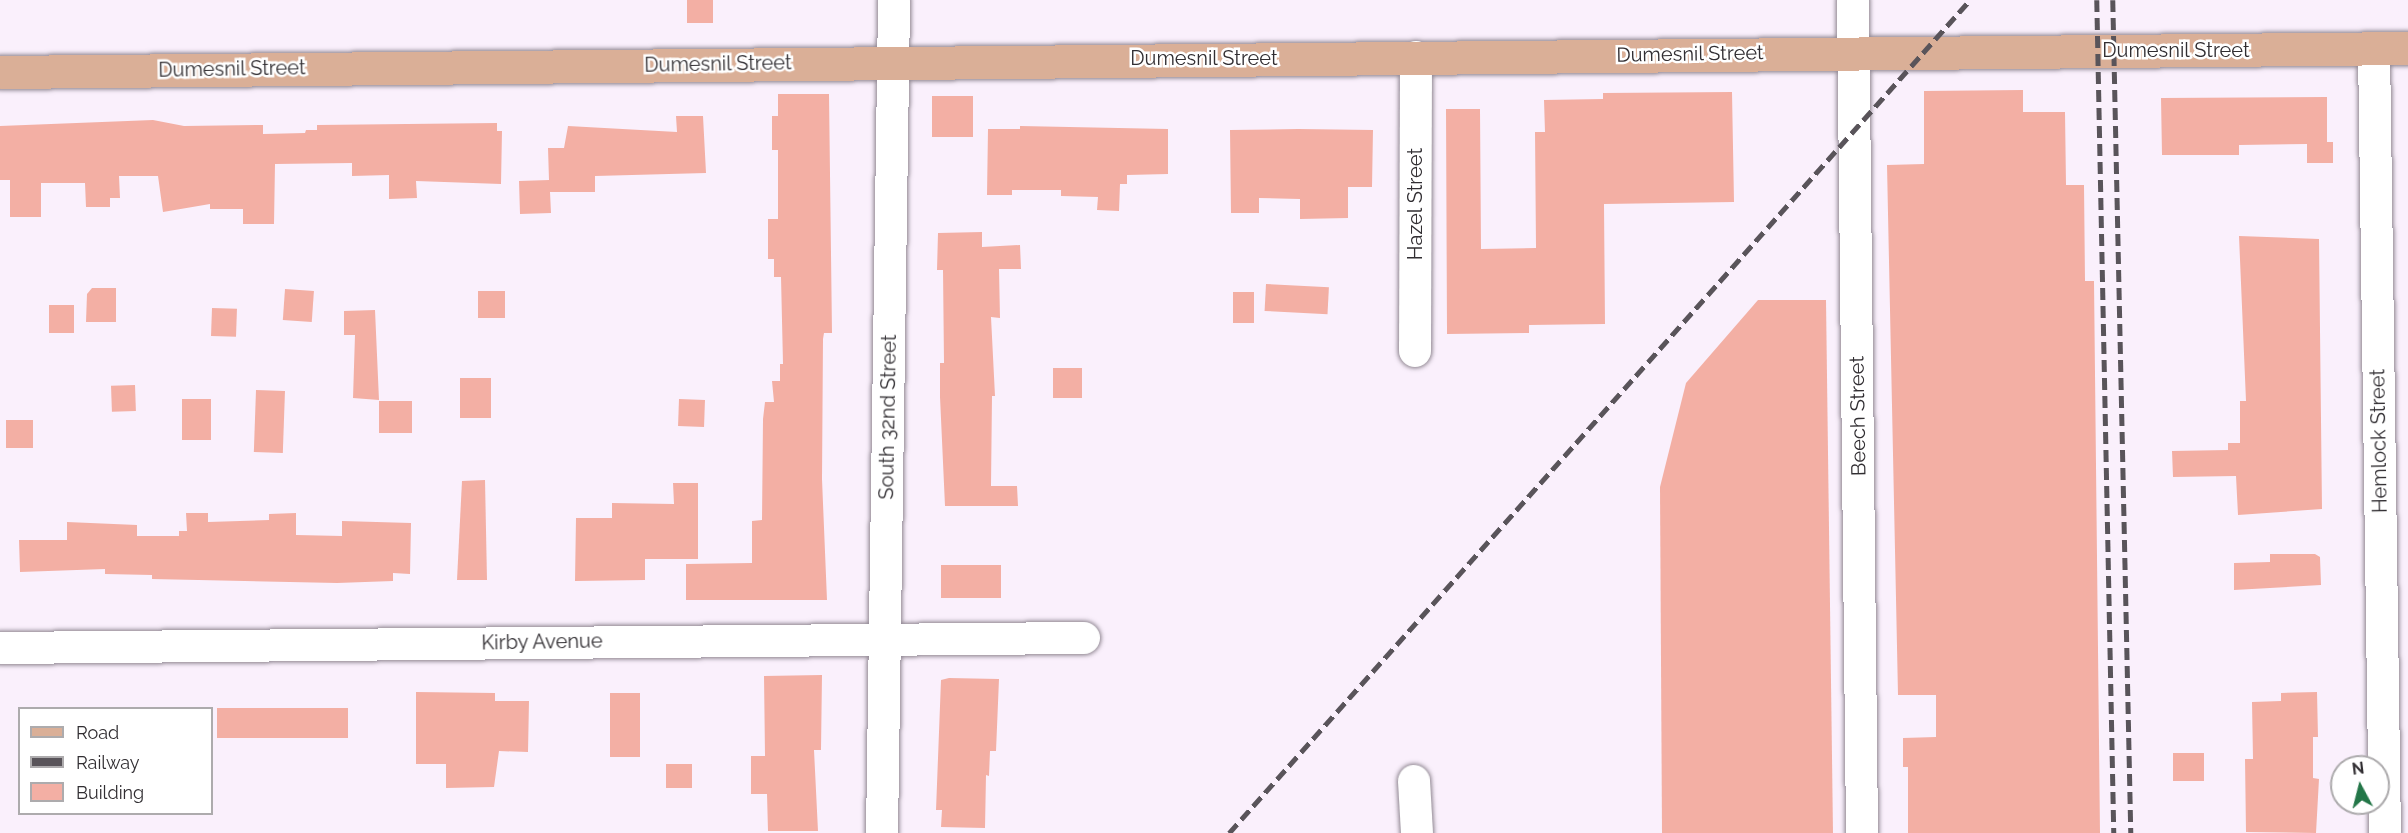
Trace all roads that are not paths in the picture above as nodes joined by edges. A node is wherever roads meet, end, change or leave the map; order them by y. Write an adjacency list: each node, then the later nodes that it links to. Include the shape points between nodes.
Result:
1 (894, 0): 7 (street, South 32nd Street)
2 (1853, 0): 5 (street, Beech Street)
3 (2374, 48): 4 (main road, Dumesnil Street); 5 (main road, Dumesnil Street); 17 (street, Hemlock Street)
4 (2408, 48)
5 (1854, 51): 6 (main road, Dumesnil Street); 16 (street, Beech Street)
6 (1416, 57): 7 (main road, Dumesnil Street); 9 (street, Hazel Street)
7 (893, 62): 8 (main road, Dumesnil Street); 10 (street, South 32nd Street)
8 (0, 72)
9 (1415, 351)
10 (885, 638): 11 (street, Kirby Avenue); 12 (street, Kirby Avenue); 14 (street, South 32nd Street)
11 (1084, 638)
12 (0, 648)
13 (1414, 781): 15 (street)
14 (882, 833)
15 (1417, 833)
16 (1863, 833)
17 (2385, 833)

